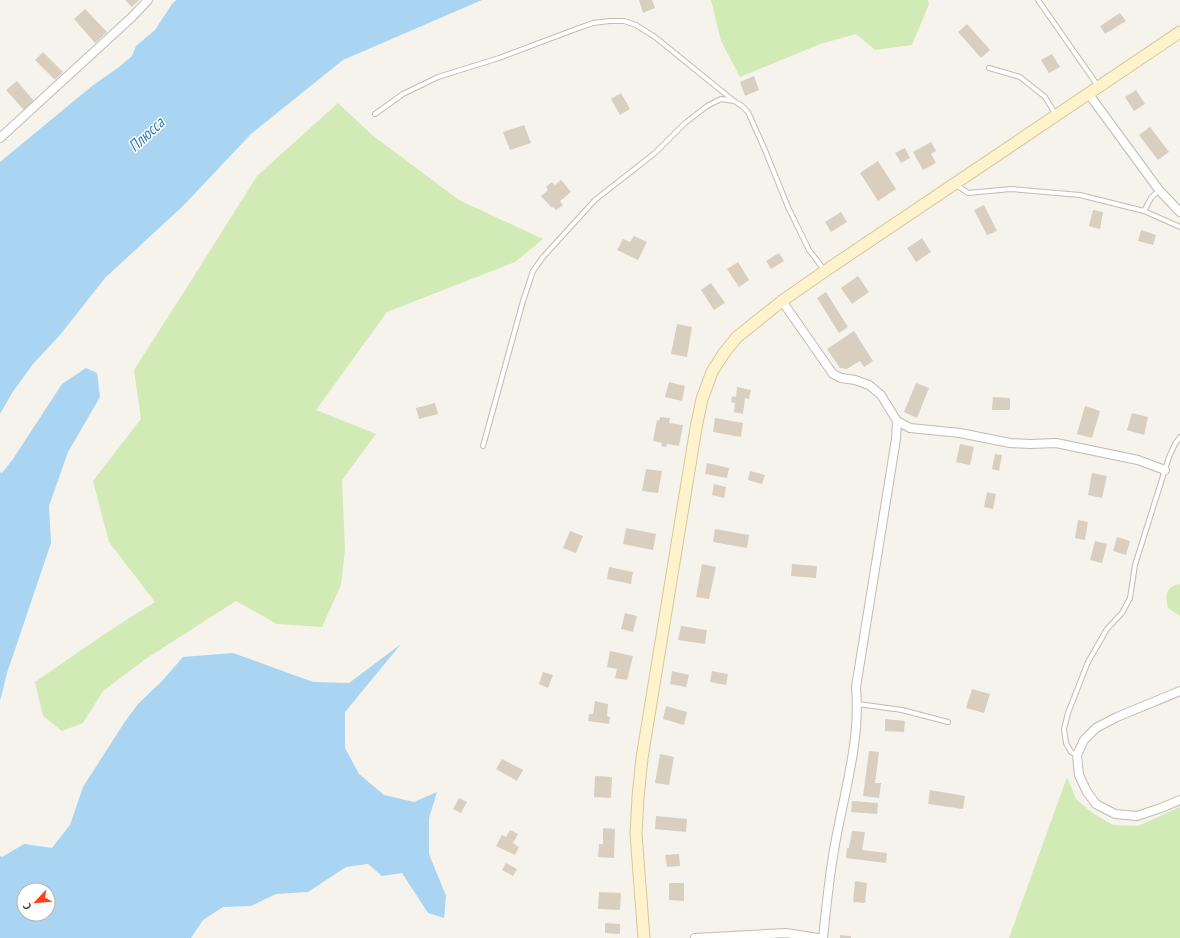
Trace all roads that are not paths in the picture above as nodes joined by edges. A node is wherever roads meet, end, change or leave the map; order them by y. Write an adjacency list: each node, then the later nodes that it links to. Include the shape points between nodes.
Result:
1 (148, 0): 10 (street)
2 (1038, 0): 5 (lane)
3 (1180, 32): 5 (street)
4 (988, 68): 9 (lane, via 1020,77 1045,97)
5 (1098, 86): 6 (street)
6 (1088, 93): 9 (street); 12 (street)
7 (734, 101): 8 (lane, via 655,37 636,25 624,21 610,21 593,23 499,58 438,77 403,94); 16 (lane, via 748,112 788,207 809,250); 20 (lane, via 721,99 707,106 684,124 655,153 595,200 543,257 533,271 522,301)
8 (375, 114)
9 (1057, 115): 11 (street)
10 (0, 138)
11 (954, 184): 13 (lane, via 968,193 1011,190 1080,195); 16 (street)
12 (1159, 190): 13 (lane); 14 (street)
13 (1144, 211): 15 (lane)
14 (1180, 212)
15 (1180, 228)
16 (825, 271): 17 (street)
17 (782, 301): 18 (street, via 833,374 869,385 881,395); 27 (street, via 737,337 712,372 702,399 641,766 636,834)
18 (897, 421): 21 (street, via 910,428 960,432 1010,443 1056,443 1138,460); 23 (street, via 856,687)
19 (1180, 437): 21 (lane, via 1169,457)
20 (483, 446)
21 (1166, 470): 25 (lane, via 1135,565 1130,598 1122,613 1107,629 1088,662 1068,712 1064,729 1066,743 1071,752)
22 (1180, 690): 25 (street, via 1096,728 1084,740)
23 (858, 704): 24 (lane, via 902,710); 30 (street, via 857,726 834,850)
24 (948, 722)
25 (1077, 755): 26 (street, via 1079,775 1087,792 1096,804 1115,814 1137,816)
26 (1180, 800)
27 (644, 938)
28 (695, 938): 29 (street, via 786,933)
29 (818, 938)
30 (823, 938)

